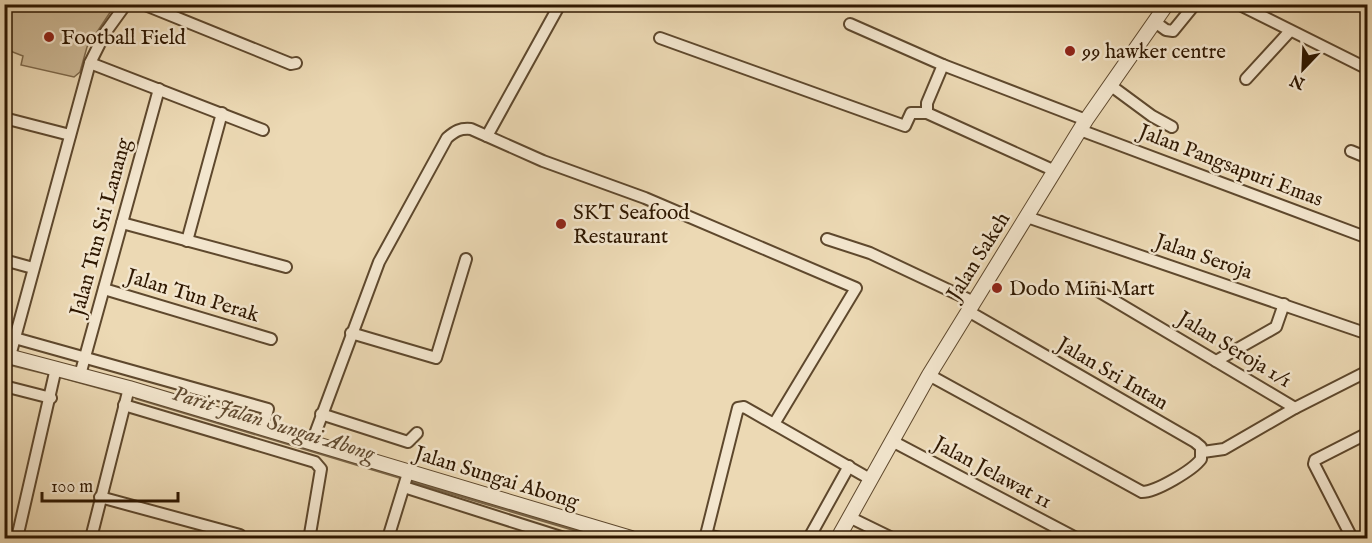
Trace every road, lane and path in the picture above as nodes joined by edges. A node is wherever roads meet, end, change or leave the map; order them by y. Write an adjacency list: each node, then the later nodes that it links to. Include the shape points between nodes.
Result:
1 (126, 4): 11 (street)
2 (143, 4): 12 (street)
3 (561, 4): 25 (street)
4 (1167, 4): 7 (street, Jalan Sakeh)
5 (1195, 4): 7 (street, via 1173,31)
6 (1238, 4): 9 (street)
7 (1155, 22): 16 (street, Jalan Sakeh)
8 (850, 24): 13 (street, Jalan Pangsapuri Emas)
9 (1290, 30): 14 (street); 15 (street)
10 (660, 38): 19 (street, via 905,126 911,113)
11 (90, 63): 17 (street); 24 (street)
12 (296, 63)
13 (943, 64): 19 (street, via 927,103); 21 (street, Jalan Pangsapuri Emas)
14 (1368, 69)
15 (1246, 79)
16 (1110, 85): 21 (street, Jalan Sakeh); 22 (street)
17 (159, 89): 18 (street); 30 (street, Jalan Tun Sri Lanang)
18 (222, 113): 23 (street); 33 (street)
19 (927, 113): 28 (street)
20 (4, 117): 24 (street)
21 (1083, 125): 28 (street, Jalan Sakeh); 31 (street, Jalan Pangsapuri Emas)
22 (1172, 127)
23 (263, 130)
24 (70, 135): 37 (street)
25 (487, 136): 42 (street, via 464,128 447,138 387,245); 59 (street, via 856,288)
26 (1351, 151): 27 (street)
27 (1368, 158)
28 (1055, 171): 29 (street, Jalan Sakeh)
29 (1027, 218): 40 (street, Jalan Seroja); 41 (street, Jalan Sakeh)
30 (122, 223): 33 (street); 39 (street, Jalan Tun Sri Lanang)
31 (1368, 238)
32 (827, 239): 41 (street, Jalan Sri Intan, via 870,253)
33 (187, 241): 36 (street)
34 (466, 259): 42 (street, via 436,358)
35 (4, 260): 37 (street)
36 (286, 267)
37 (33, 268): 44 (street)
38 (1093, 288): 48 (street, Jalan Seroja 1/1)
39 (104, 289): 45 (street, Jalan Tun Perak); 47 (street, Jalan Tun Sri Lanang)
40 (1284, 304): 43 (street, Jalan Seroja); 48 (street, via 1276,327)
41 (971, 307): 52 (street, Jalan Sakeh); 65 (street, Jalan Sri Intan, via 1195,442)
42 (351, 333): 58 (street)
43 (1368, 334)
44 (10, 336): 46 (street); 47 (street)
45 (271, 339)
46 (7, 355): 49 (street, Jalan Sungai Abong)
47 (85, 357): 51 (street, Jalan Tun Sri Lanang); 60 (street, via 268,408)
48 (1216, 361): 57 (street, Jalan Seroja 1/1)
49 (56, 368): 51 (street, Jalan Sungai Abong); 55 (street)
50 (1368, 371): 57 (street)
51 (80, 375): 54 (street, Jalan Sungai Abong)
52 (929, 375): 63 (street, Jalan Sakeh); 65 (street, via 1142,492 1197,464)
53 (4, 386): 55 (street)
54 (129, 388): 56 (street); 60 (street, Jalan Sungai Abong)
55 (51, 398): 77 (street)
56 (124, 405): 71 (street); 74 (street, via 315,462 321,469)
57 (1295, 408): 65 (street, via 1224,449)
58 (321, 414): 61 (street, via 408,442); 64 (street)
59 (774, 424): 66 (street); 81 (street, via 744,407 738,408 706,535)
60 (263, 427): 64 (street, Jalan Sungai Abong)
61 (417, 433)
62 (1368, 433): 86 (street, via 1315,460 1314,466)
63 (892, 441): 68 (street, Jalan Sakeh); 85 (street, Jalan Jelawat 11)
64 (312, 442): 67 (street, Jalan Sungai Abong)
65 (1203, 452)
66 (849, 466): 68 (street); 82 (street)
67 (408, 472): 69 (street); 70 (street, Jalan Sungai Abong)
68 (870, 479): 72 (street, Jalan Sakeh)
69 (404, 487): 70 (street); 79 (street)
70 (455, 495): 73 (street, Jalan Sungai Abong)
71 (100, 497): 75 (street); 78 (street)
72 (849, 517): 83 (street, Jalan Sakeh); 84 (street)
73 (559, 529): 76 (street, Jalan Sungai Abong)
74 (310, 534)
75 (240, 535)
76 (608, 536): 80 (street, Jalan Sungai Abong)
77 (17, 538)
78 (91, 538)
79 (388, 538)
80 (631, 538)
81 (721, 538)
82 (809, 538)
83 (838, 538)
84 (892, 538)
85 (1076, 538)
86 (1352, 538)

